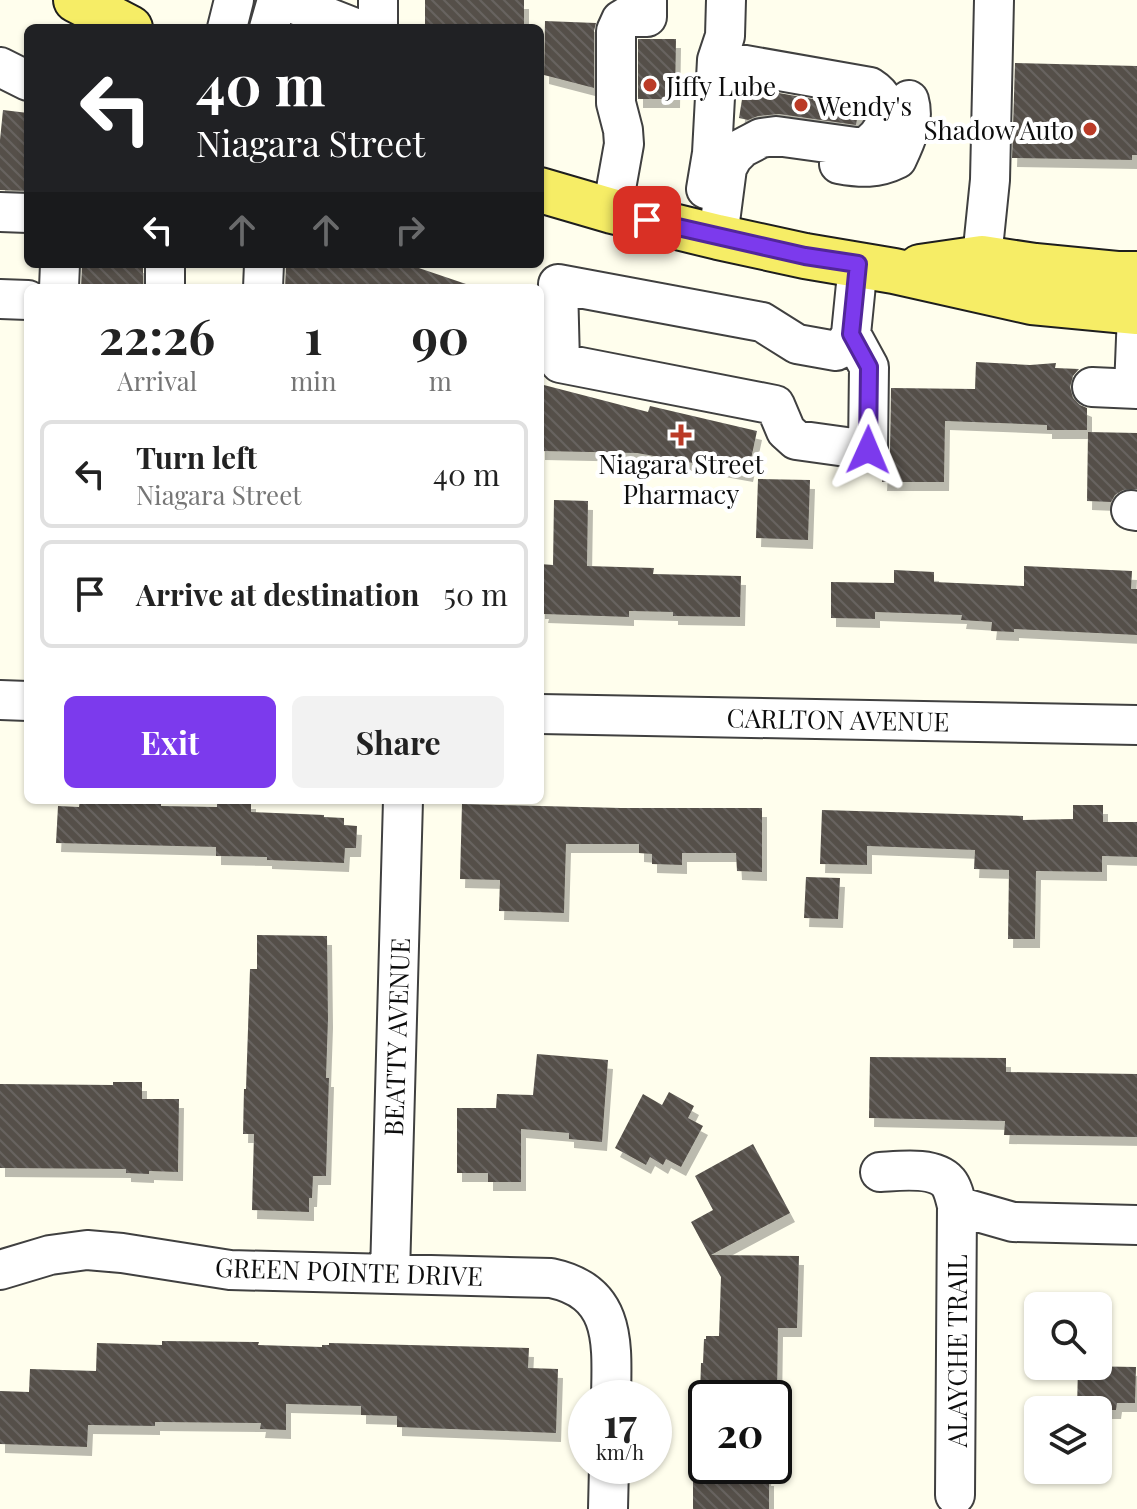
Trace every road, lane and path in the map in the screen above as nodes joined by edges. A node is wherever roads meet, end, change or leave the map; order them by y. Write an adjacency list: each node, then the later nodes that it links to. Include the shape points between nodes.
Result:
1 (76, 0): 8 (main road)
2 (234, 0): 9 (street)
3 (277, 0): 10 (street)
4 (284, 0): 11 (street)
5 (378, 0): 12 (street)
6 (647, 0): 18 (street, via 647,17 626,17 616,31 616,103 624,144)
7 (994, 0): 22 (street, via 990,180)
8 (122, 24)
9 (228, 24)
10 (270, 24)
11 (345, 24)
12 (378, 24)
13 (722, 32): 16 (street); 16 (street, via 870,66 898,81 907,90 911,107 902,148 886,165 863,168)
14 (0, 67): 15 (street)
15 (24, 79)
16 (727, 151): 21 (street, via 710,172)
17 (544, 191): 18 (main road)
18 (612, 211): 21 (main road)
19 (0, 212): 20 (street)
20 (24, 213)
21 (707, 234): 23 (main road)
22 (982, 258): 23 (main road); 25 (main road)
23 (876, 268): 28 (main road, via 1032,302); 29 (street)
24 (549, 274): 29 (street, via 762,322 797,344 836,351); 29 (street, via 560,363 775,405 796,440 868,450 869,367)
25 (1137, 274)
26 (0, 299): 27 (street)
27 (24, 300)
28 (1137, 312): 31 (street)
29 (851, 334)
30 (1092, 387): 31 (street)
31 (1136, 389)
32 (0, 700): 33 (street)
33 (24, 701)
34 (544, 714): 35 (street, CARLTON AVENUE)
35 (1137, 725)
36 (403, 804): 41 (street, BEATTY AVENUE)
37 (880, 1172): 38 (street, via 922,1170 942,1176 951,1184)
38 (957, 1206): 39 (street, via 1013,1222); 44 (street, ALAYCHE TRAIL)
39 (1137, 1225)
40 (0, 1270): 41 (street, GREEN POINTE DRIVE, via 87,1250 230,1270)
41 (390, 1274): 42 (street, GREEN POINTE DRIVE, via 569,1281 591,1297 605,1319 612,1345)
42 (611, 1380)
43 (609, 1484): 45 (street)
44 (955, 1495)
45 (608, 1509)

